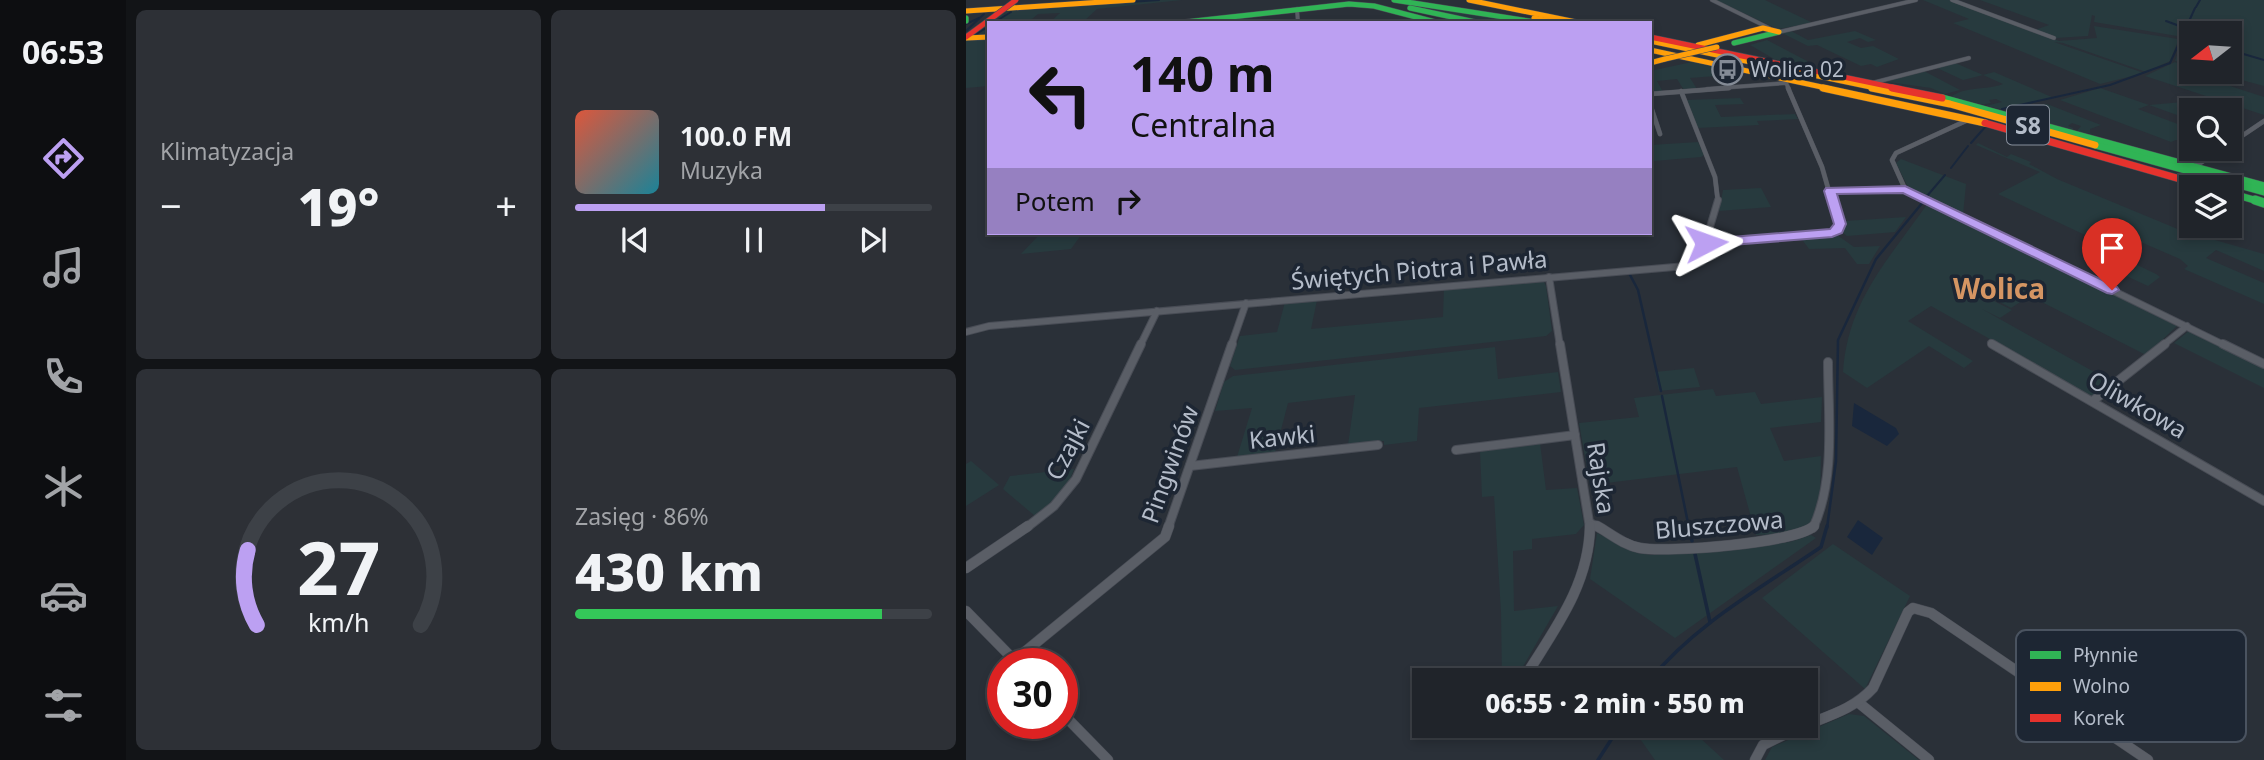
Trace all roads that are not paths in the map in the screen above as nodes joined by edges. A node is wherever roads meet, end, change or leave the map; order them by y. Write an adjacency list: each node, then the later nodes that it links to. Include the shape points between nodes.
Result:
1 (1016, 0): 12 (main road, bridge)
2 (1133, 0): 11 (main road)
3 (1421, 0): 18 (main road)
4 (1447, 0): 19 (main road)
5 (1469, 0): 20 (main road)
6 (1712, 0): 22 (street)
7 (1916, 0): 22 (street)
8 (1952, 0): 25 (street)
9 (1395, 2): 16 (main road); 17 (main road)
10 (1297, 9): 13 (main road); 14 (street); 15 (main road, via 1361,4)
11 (966, 11)
12 (988, 21)
13 (1201, 21)
14 (1298, 21)
15 (1431, 21)
16 (1468, 21)
17 (1531, 21)
18 (1552, 21)
19 (1553, 21)
20 (1571, 21)
21 (987, 22): 23 (main road, bridge)
22 (1774, 30): 30 (main road); 32 (main road, bridge)
23 (966, 37): 24 (main road)
24 (987, 37)
25 (2054, 38)
26 (1652, 43): 30 (main road)
27 (1652, 43): 44 (main road, S8, via 1925,103)
28 (1652, 43): 49 (main road, S8, via 1958,106)
29 (1652, 44): 33 (main road)
30 (1697, 46): 34 (main road)
31 (1969, 58): 34 (street)
32 (1652, 62)
33 (1788, 81): 35 (street); 38 (main road); 48 (street)
34 (1872, 83): 43 (main road, via 2011,115)
35 (1681, 91): 36 (street); 52 (street, via 1716,179 1716,209)
36 (1652, 94)
37 (1652, 110): 40 (street)
38 (1970, 119): 45 (main road); 47 (street, via 1896,153 1892,160)
39 (2264, 121): 41 (street)
40 (1660, 134)
41 (2242, 136)
42 (2203, 161): 43 (street)
43 (2194, 167): 46 (main road)
44 (2179, 176)
45 (2179, 179)
46 (2264, 186)
47 (1905, 189): 48 (street); 56 (street)
48 (1830, 191): 52 (street, via 1840,224 1835,232)
49 (2264, 192)
50 (2242, 194): 51 (main road, S8)
51 (2264, 200)
52 (1706, 243): 53 (street, Świętych Piotra i Pawła, via 1685,266)
53 (1549, 277): 54 (street, Świętych Piotra i Pawła); 62 (street, Rajska)
54 (1247, 303): 55 (street, Świętych Piotra i Pawła); 65 (street, Pingwinów)
55 (1157, 311): 57 (street, Świętych Piotra i Pawła); 68 (street, Czajki, via 1066,495)
56 (2187, 326): 60 (street); 61 (street)
57 (966, 332)
58 (1991, 343): 61 (street, Oliwkowa)
59 (1828, 362): 67 (street, Bluszczowa, via 1826,466 1822,507 1813,529 1786,537 1653,550 1624,543)
60 (2264, 364)
61 (2094, 400): 66 (street, Oliwkowa)
62 (1575, 435): 64 (street); 67 (street, Rajska)
63 (1378, 445): 65 (street, Kawki)
64 (1456, 450)
65 (1190, 466): 71 (street, Pingwinów, via 1165,537)
66 (2264, 501)
67 (1590, 523): 72 (street, Rajska, via 1579,589)
68 (966, 568)
69 (966, 611): 70 (street)
70 (1002, 648)
71 (1033, 648)
72 (1530, 668)
73 (2016, 670): 74 (street, via 1931,612 1916,608 1908,612 1873,688)
74 (1859, 704): 75 (street); 81 (street)
75 (1818, 720)
76 (1078, 729): 79 (street)
77 (1777, 738): 80 (street, via 1763,745)
78 (2122, 742): 82 (street)
79 (1108, 760)
80 (1755, 760)
81 (1929, 760)
82 (2148, 760)

